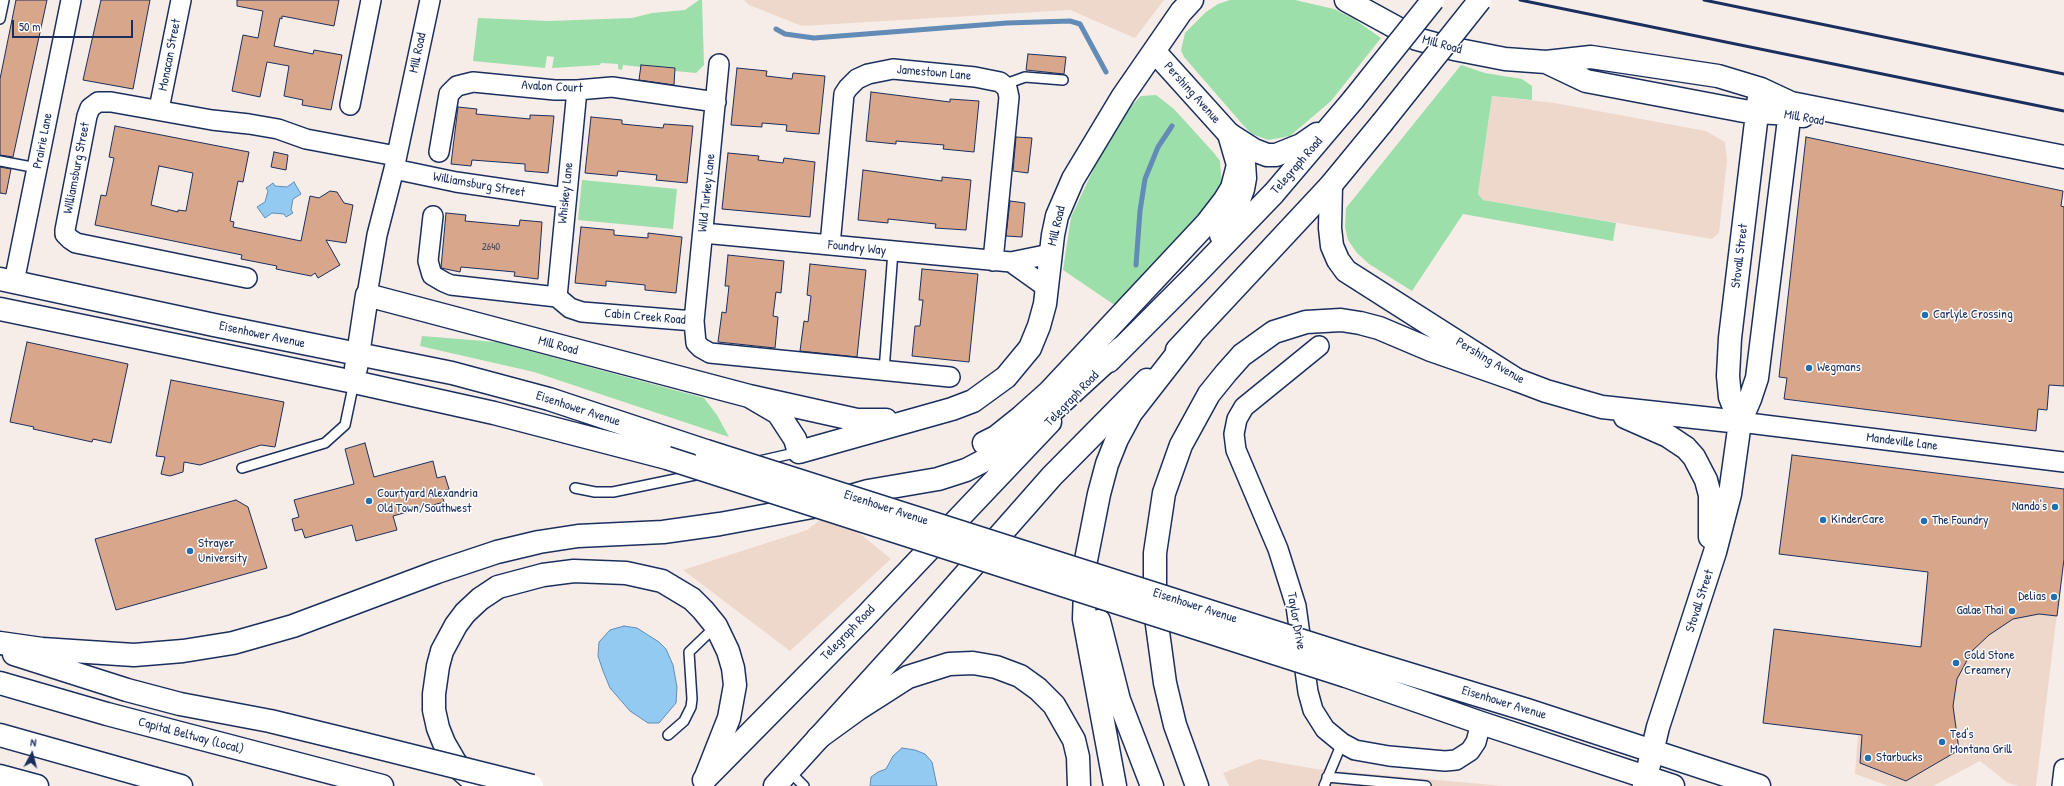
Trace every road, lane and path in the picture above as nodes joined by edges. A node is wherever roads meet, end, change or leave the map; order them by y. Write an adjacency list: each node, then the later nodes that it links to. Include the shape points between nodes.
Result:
1 (4, 0): 10 (lane)
2 (71, 0): 29 (street, Prairie Lane)
3 (181, 0): 21 (street, Monacan Street)
4 (371, 0): 19 (street)
5 (430, 0): 28 (street, Mill Road)
6 (1192, 0): 11 (main road, Mill Road)
7 (1346, 0): 12 (main road, Mill Road, via 1417,39 1504,59)
8 (1433, 0): 23 (main road, Telegraph Road, bridge)
9 (1480, 0): 31 (main road, bridge)
10 (0, 19)
11 (1155, 52): 24 (main road, Pershing Avenue); 37 (main road, Mill Road, via 1123,96 1072,178 1057,216)
12 (1546, 62): 16 (main road, Mill Road, via 1591,57 1718,76); 22 (main road, Mill Road, via 1586,81)
13 (719, 64): 18 (street, Wild Turkey Lane)
14 (1063, 80): 15 (lane, via 1024,78)
15 (1003, 85): 35 (street, Jamestown Lane, via 986,78 893,69 876,71 857,79 844,94); 38 (street, via 1007,88 1009,97)
16 (1761, 89): 20 (main road, Mill Road); 22 (main road, Stovall Street)
17 (577, 90): 18 (street, Avalon Court, via 612,87); 25 (street, Avalon Court, via 483,82 458,86 450,94); 32 (street, Whiskey Lane)
18 (716, 102): 34 (street, Wild Turkey Lane)
19 (350, 105)
20 (1790, 108): 22 (main road, Mill Road); 26 (main road, Mill Road); 30 (main road, Mill Road); 58 (main road, Stovall Street, via 1757,378)
21 (159, 110): 28 (street, Williamsburg Street, via 278,129 306,139); 40 (street, Williamsburg Street, via 111,102 98,102 90,108 65,234 76,243)
22 (1757, 112): 58 (main road, Stovall Street, via 1730,338 1730,397)
23 (1336, 121): 24 (main road, via 1301,145 1276,155 1266,155 1254,150); 39 (main road, Telegraph Road, via 1274,193)
24 (1229, 134): 39 (main road, via 1243,160 1243,189 1235,211); 63 (main road, via 1238,165 1232,188 1224,201 1207,223 1049,392 996,437 939,466)
25 (439, 152)
26 (2064, 157)
27 (0, 161): 29 (lane)
28 (395, 162): 32 (street, Williamsburg Street, via 463,183); 43 (street, Mill Road, via 377,235)
29 (37, 168): 41 (street, Prairie Lane)
30 (2064, 170)
31 (1332, 185): 47 (main road); 53 (main road, Pershing Avenue, via 1332,246 1346,271)
32 (566, 198): 44 (street, Whiskey Lane)
33 (433, 216): 44 (street, Cabin Creek Road, via 428,261 432,275 437,279 451,285)
34 (703, 233): 35 (street, Foundry Way); 46 (street, Wild Turkey Lane)
35 (830, 245): 36 (street, Foundry Way)
36 (893, 251): 38 (street, Foundry Way); 51 (lane)
37 (1050, 254): 38 (street, Foundry Way); 42 (main road, Mill Road)
38 (1002, 261): 42 (street)
39 (1195, 275): 49 (main road, Telegraph Road)
40 (247, 278)
41 (7, 280): 50 (main road, Eisenhower Avenue)
42 (1046, 288): 57 (main road, Mill Road, via 1039,326 1030,348 1006,377 973,401)
43 (367, 295): 50 (main road, Mill Road); 55 (main road, Mill Road)
44 (556, 297): 46 (street, Cabin Creek Road, via 570,308 582,312)
45 (0, 309): 54 (main road, Eisenhower Avenue)
46 (694, 321): 51 (street, Cabin Creek Road, via 696,343 710,353)
47 (1191, 336): 64 (main road, via 1131,413 1116,439 1105,471); 74 (main road, via 1052,476)
48 (1319, 346): 75 (street, Taylor Drive, via 1244,407 1237,419 1234,434 1236,450 1278,549 1296,606 1308,692 1313,710 1325,729)
49 (1121, 348): 63 (main road, via 1051,412 993,456 966,470 938,478); 81 (main road, Telegraph Road, via 864,618)
50 (358, 355): 54 (main road, Mill Road); 69 (main road, Eisenhower Avenue, bridge, via 452,373 550,399)
51 (884, 371): 52 (street, Cabin Creek Road)
52 (950, 377)
53 (1517, 380): 56 (main road, Pershing Avenue); 91 (main road, via 1431,350 1379,328 1341,320 1306,322 1274,332 1242,355 1209,394 1181,445 1164,493 1155,553 1155,610 1165,683 1175,725)
54 (354, 382): 61 (lane, via 345,425 325,443); 69 (main road, Eisenhower Avenue, bridge, via 502,415 667,458)
55 (749, 396): 57 (main road, Mill Road, via 857,420); 59 (main road, Mill Road, via 778,413 792,434)
56 (1602, 407): 58 (main road, Pershing Avenue); 65 (main road, via 1675,440 1686,448 1700,467 1711,503)
57 (915, 419): 59 (main road, Mill Road)
58 (1740, 422): 60 (street, Mandeville Lane); 65 (main road, Stovall Street, via 1730,494)
59 (799, 452): 62 (lane, via 612,492)
60 (2064, 462)
61 (242, 468)
62 (575, 488)
63 (868, 491): 67 (main road, via 812,507 720,524 663,532 578,536 497,552 293,626 233,643 134,655 42,649)
64 (1094, 526): 89 (main road, via 1086,560 1084,619); 90 (main road, via 1093,569 1103,643 1119,700)
65 (1707, 577): 76 (main road, Stovall Street)
66 (716, 626): 72 (lane, via 689,652 691,708 684,721); 81 (main road, via 728,651 735,685 729,718); 86 (main road, via 703,610 678,590 662,581 626,573 580,571 543,575 498,587 465,613 448,637 438,666 434,694 434,710 444,743 462,771)
67 (0, 643)
68 (0, 649): 87 (main road, bridge, via 49,667 180,704 270,721)
69 (1349, 666): 71 (main road, Eisenhower Avenue); 76 (main road, Eisenhower Avenue, via 1527,710)
70 (0, 683): 85 (main road, Capital Beltway (Local), via 107,714)
71 (1482, 723): 75 (street, Taylor Drive, via 1470,751 1462,758 1451,761 1369,754); 82 (main road, Eisenhower Avenue)
72 (668, 734)
73 (0, 735): 84 (main road)
74 (818, 738): 80 (main road); 88 (main road, via 908,677 949,664 973,663 996,667 1020,676 1054,705 1074,740 1078,758)
75 (1342, 743): 79 (lane)
76 (1652, 751): 82 (main road, Stovall Street); 95 (main road, Eisenhower Avenue)
77 (2064, 770): 96 (street)
78 (0, 776): 83 (main road)
79 (1326, 777): 92 (lane); 93 (lane)
80 (789, 781)
81 (701, 782)
82 (1641, 783): 94 (main road, Eisenhower Avenue)
83 (37, 786)
84 (181, 786)
85 (382, 786)
86 (479, 786)
87 (532, 786)
88 (1079, 786)
89 (1115, 786)
90 (1152, 786)
91 (1197, 786)
92 (1324, 786)
93 (1426, 786)
94 (1673, 786)
95 (1759, 786)
96 (2062, 786)

